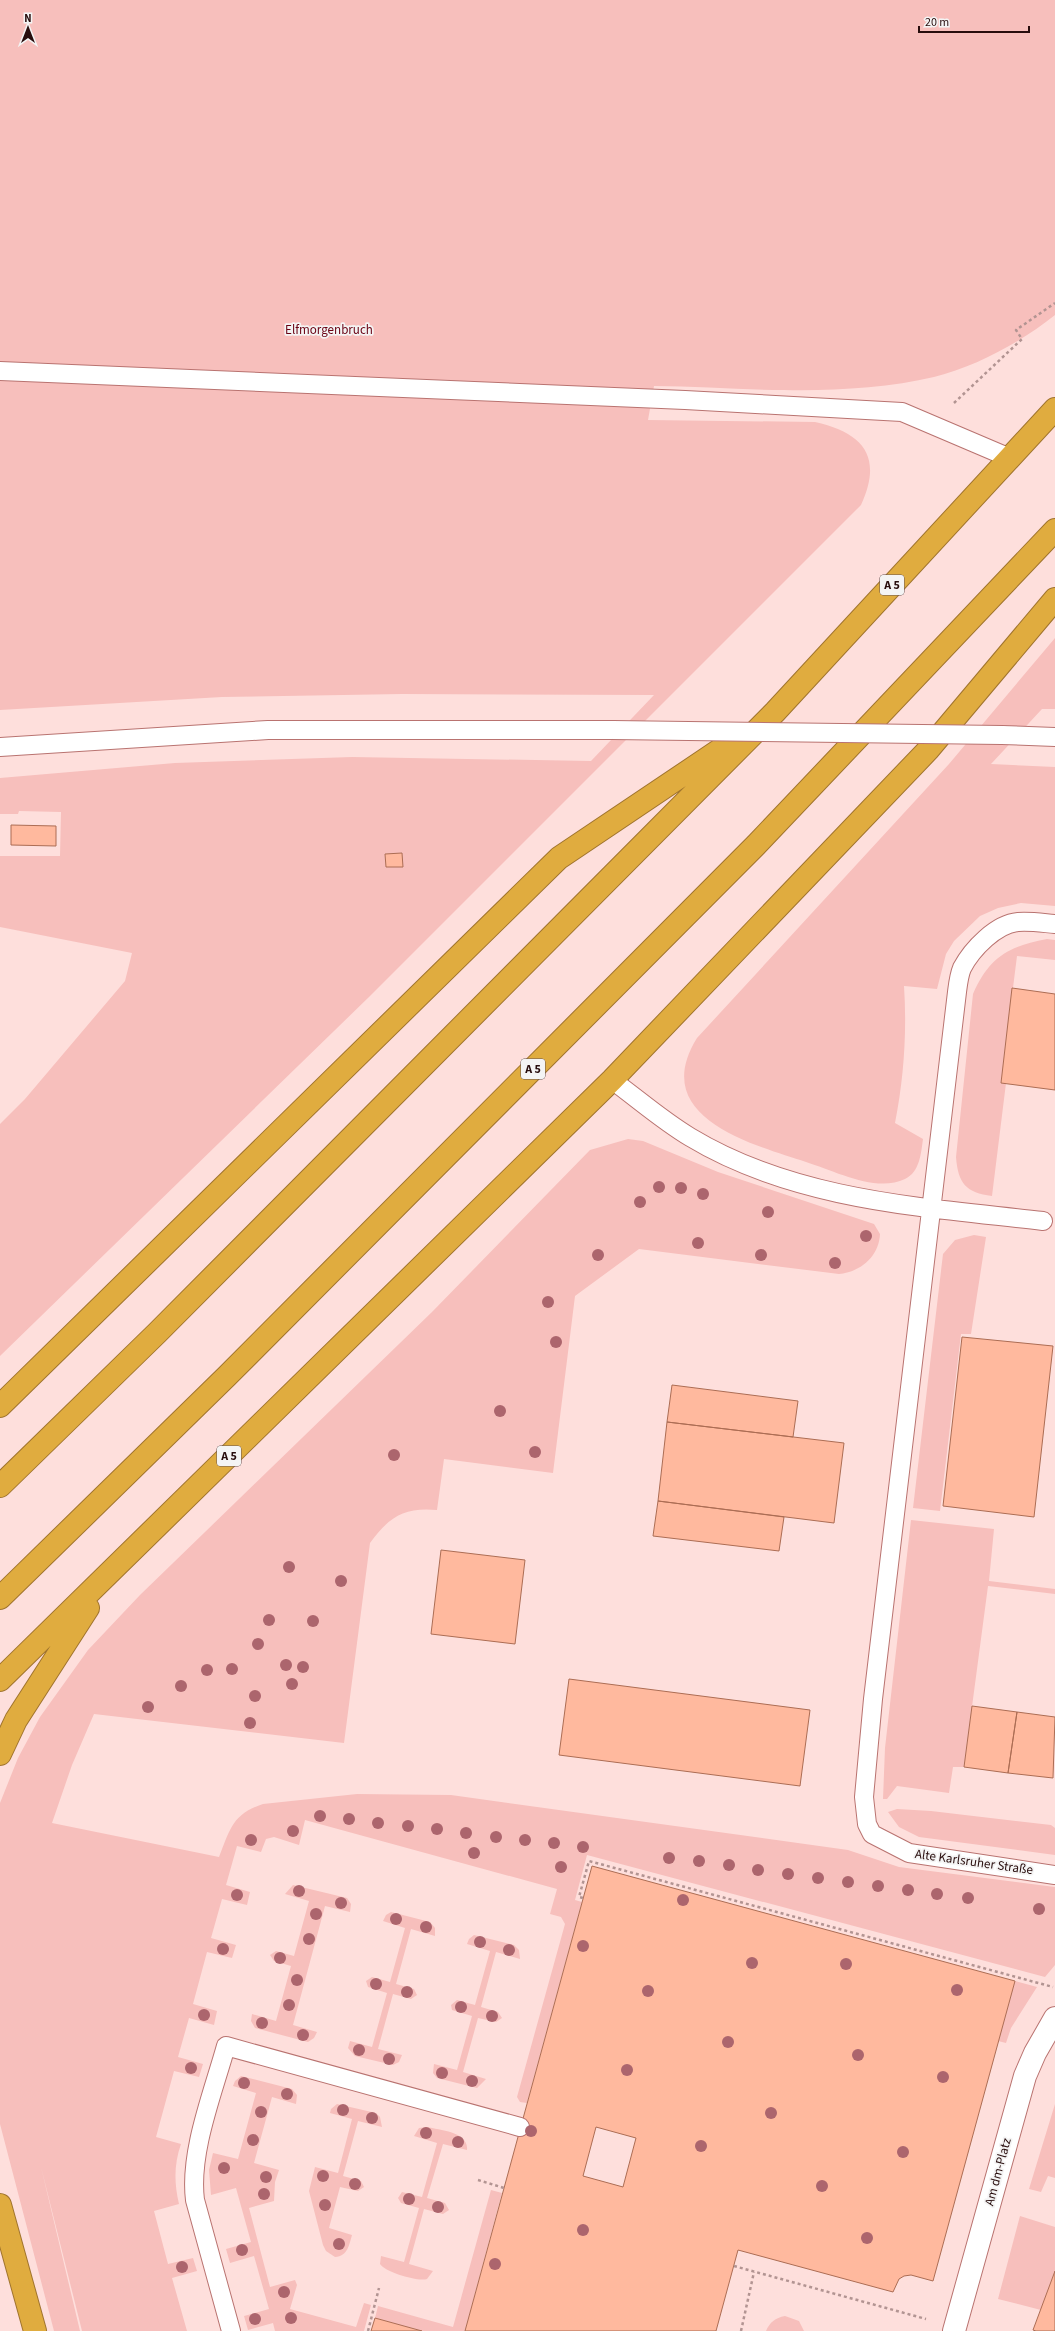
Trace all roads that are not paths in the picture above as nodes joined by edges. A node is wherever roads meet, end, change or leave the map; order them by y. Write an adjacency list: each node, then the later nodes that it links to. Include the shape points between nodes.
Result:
1 (0, 371): 3 (lane, via 685,400 902,412)
2 (1055, 409): 3 (highway, A 5)
3 (1010, 458): 6 (highway, A 5)
4 (1055, 530): 16 (highway, A 5, via 756,845 227,1376)
5 (1055, 599): 10 (highway, A 5, via 928,750)
6 (775, 712): 13 (highway, via 559,858); 14 (highway, A 5, via 157,1333)
7 (1055, 737): 8 (lane, bridge, via 1002,734 613,730 268,730)
8 (0, 747)
9 (1055, 924): 11 (lane, via 1016,922 997,930 972,952 962,969)
10 (612, 1080): 11 (lane, via 690,1137 741,1163 816,1189 871,1201); 15 (highway, A 5)
11 (931, 1208): 12 (lane); 19 (lane, Alte Karlsruher Straße, via 873,1699 864,1797 867,1824 872,1834 909,1853)
12 (1043, 1221)
13 (0, 1406)
14 (0, 1486)
15 (105, 1579): 17 (highway, A 5); 18 (highway, via 16,1720)
16 (0, 1598)
17 (0, 1680)
18 (0, 1754)
19 (1055, 1874)
20 (1055, 2018): 23 (street, Am dm-Platz, via 1025,2076)
21 (520, 2126): 25 (lane, via 226,2046 195,2160 193,2180 195,2200)
22 (0, 2205): 24 (highway)
23 (955, 2329)
24 (36, 2331)
25 (231, 2331)

